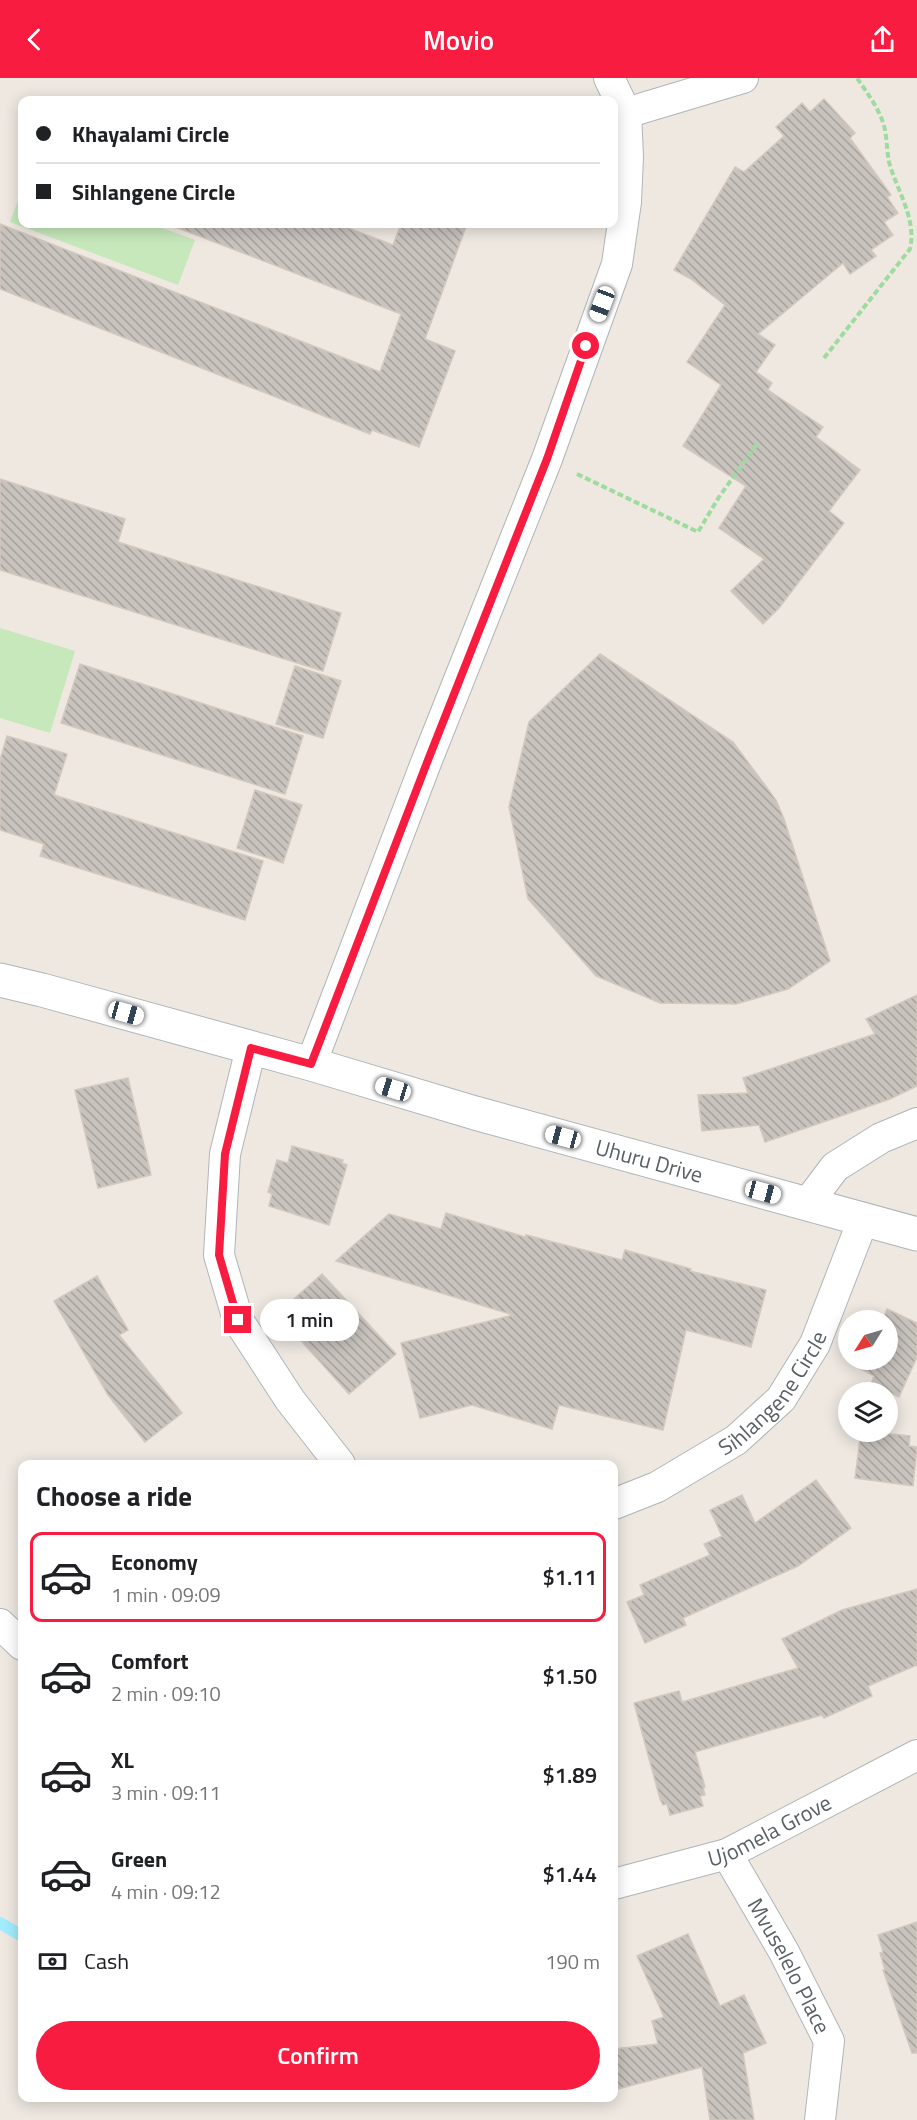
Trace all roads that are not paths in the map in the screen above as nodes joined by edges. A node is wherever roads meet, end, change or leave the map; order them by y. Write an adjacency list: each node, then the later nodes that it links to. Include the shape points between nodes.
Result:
1 (609, 78): 3 (street)
2 (743, 78): 5 (street)
3 (618, 96)
4 (618, 97): 5 (street)
5 (626, 113): 8 (street, via 626,202 617,264 547,459)
6 (0, 980): 7 (street, Uhuru Drive)
7 (251, 1048): 8 (street, Uhuru Drive); 13 (street, via 225,1154 219,1255 238,1320 290,1400)
8 (311, 1064): 10 (street, Uhuru Drive)
9 (917, 1123): 10 (street, via 881,1138 835,1167)
10 (807, 1204): 11 (street, Uhuru Drive)
11 (863, 1220): 12 (street, Uhuru Drive); 14 (street, Sihlangene Circle, via 815,1344 781,1399 736,1440 657,1487)
12 (917, 1234)
13 (336, 1460)
14 (618, 1502)
15 (0, 1624): 16 (street)
16 (18, 1642)
17 (917, 1755): 18 (street, Ujomela Grove)
18 (727, 1854): 19 (street, Ujomela Grove); 20 (street, Mvuselelo Place, via 784,1952 829,2042)
19 (618, 1883)
20 (820, 2120)

